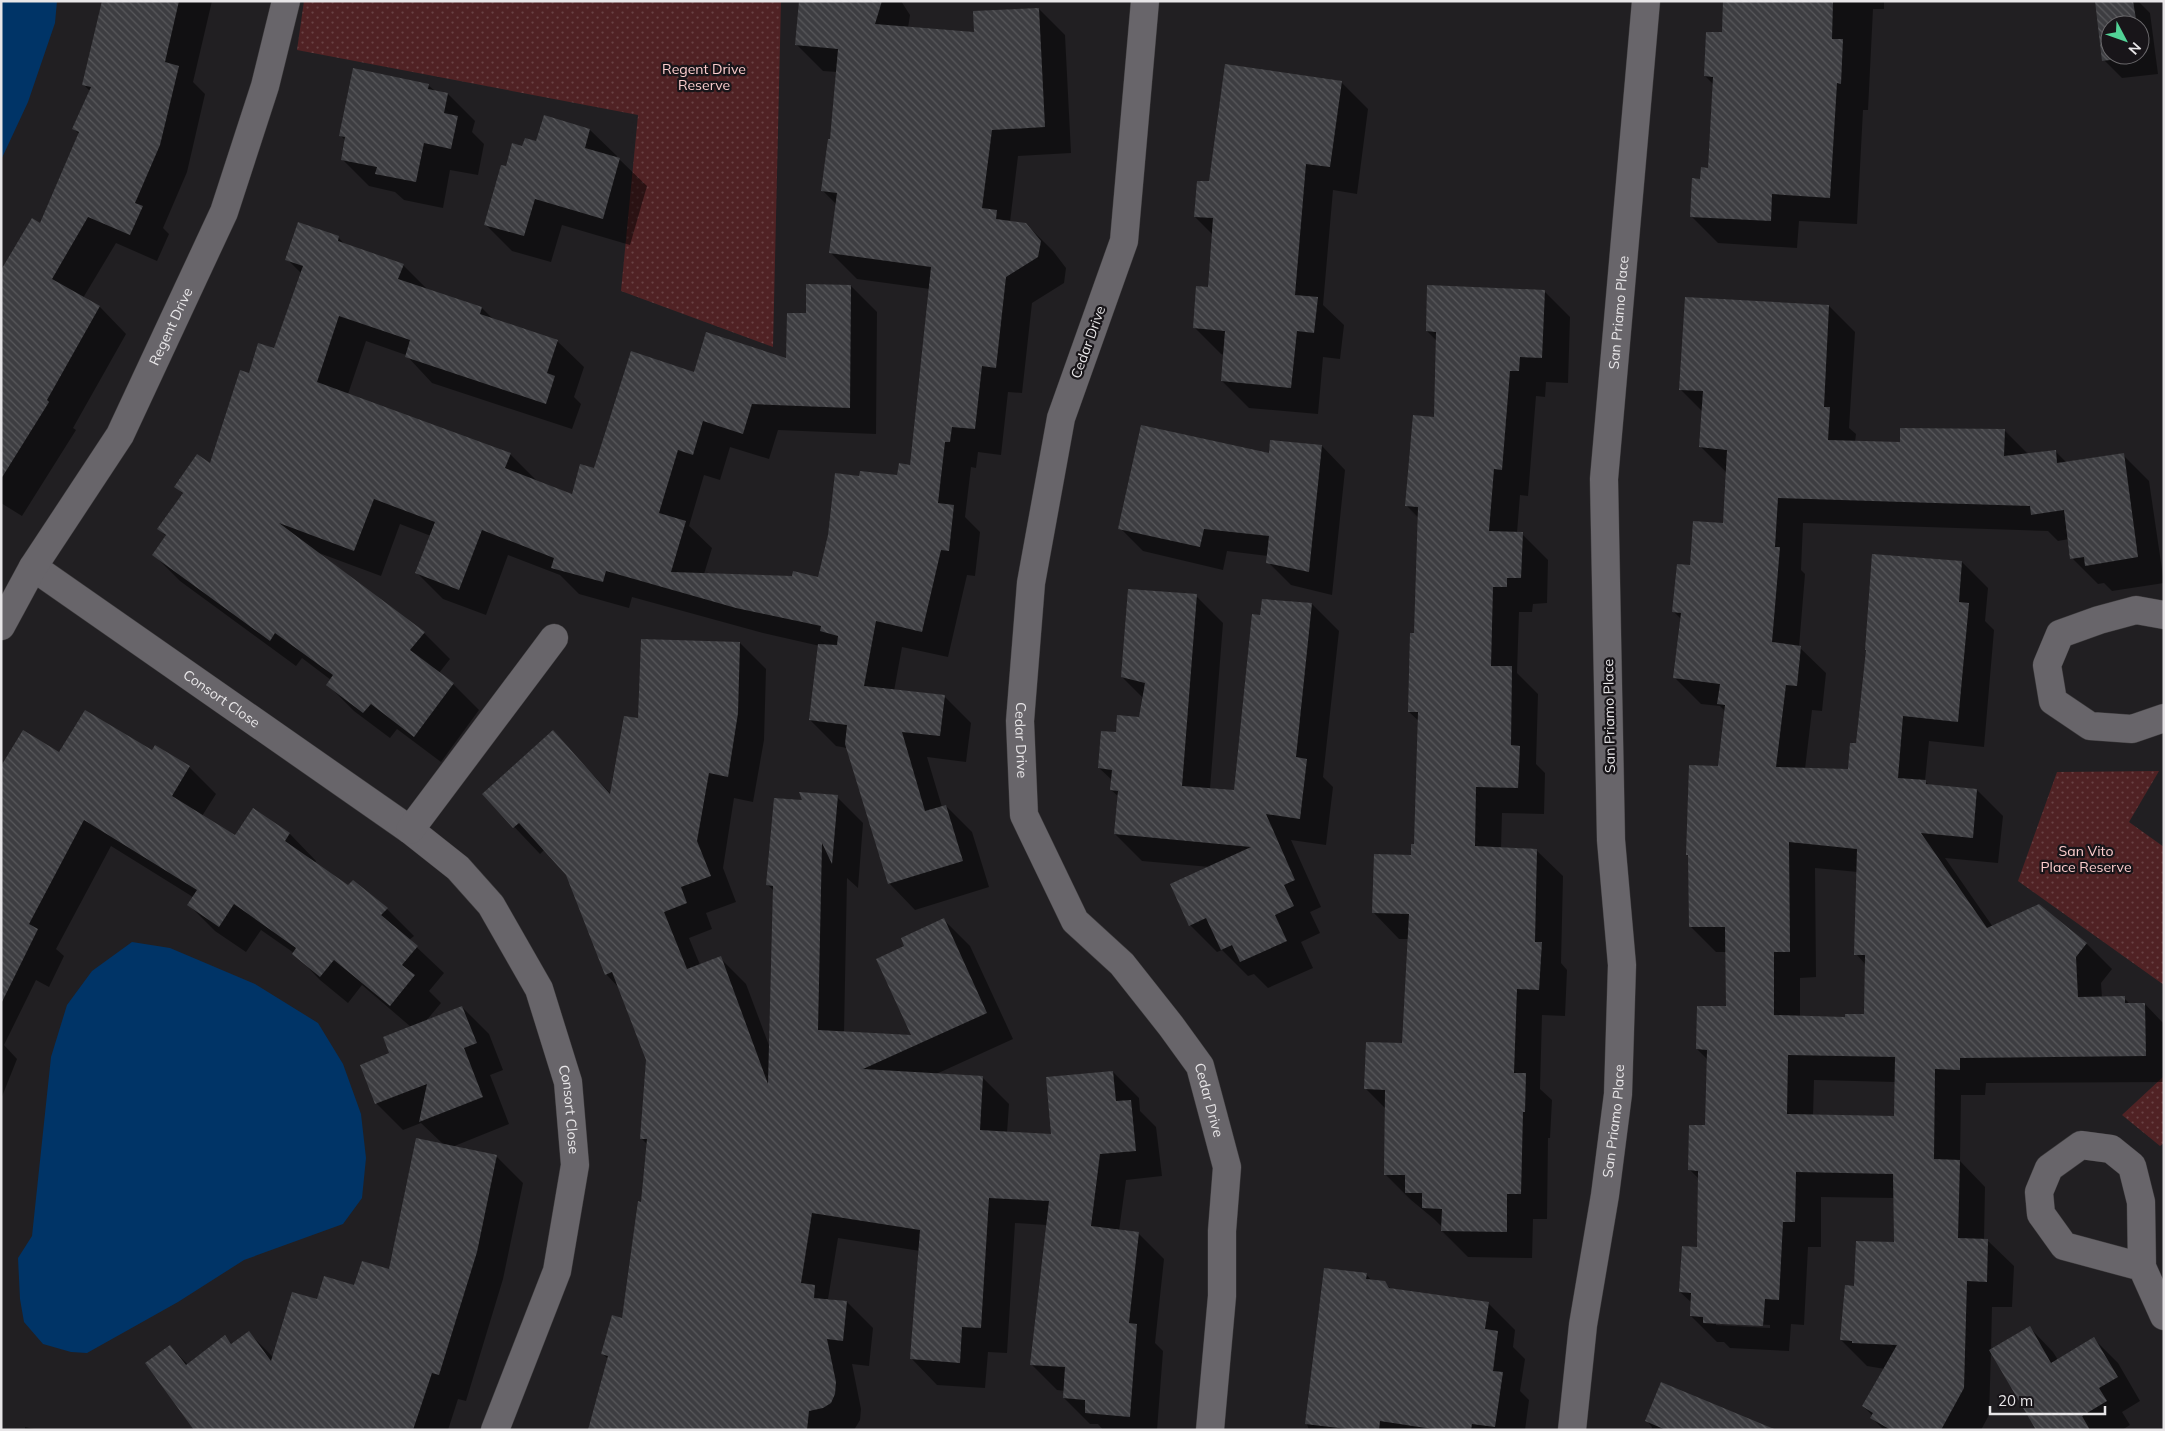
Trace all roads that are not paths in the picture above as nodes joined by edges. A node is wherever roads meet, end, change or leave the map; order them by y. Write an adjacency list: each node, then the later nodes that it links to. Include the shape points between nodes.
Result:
1 (286, 1): 4 (street, Regent Drive, via 264,86 224,212 120,435)
2 (1145, 1): 13 (street, Cedar Drive, via 1124,241 1061,418 1031,583 1020,721 1023,796 1024,815 1075,921 1122,964 1200,1066 1227,1167 1222,1231 1222,1296)
3 (1646, 1): 14 (street, San Priamo Place, via 1604,479 1611,840 1622,965 1618,1094 1583,1324)
4 (33, 567): 6 (street, Regent Drive); 9 (street, Consort Close)
5 (2164, 615): 8 (street, via 2136,610 2060,634 2047,665 2053,701 2090,726 2132,729)
6 (1, 626)
7 (554, 638): 9 (street)
8 (2164, 718)
9 (410, 830): 12 (street, Consort Close, via 458,868 491,905 539,989 568,1082 575,1165 557,1271)
10 (2142, 1267): 10 (street, via 2064,1246 2041,1214 2039,1192 2049,1168 2081,1145 2111,1149 2132,1166 2141,1202); 11 (street)
11 (2164, 1316)
12 (495, 1430)
13 (1210, 1430)
14 (1572, 1430)

